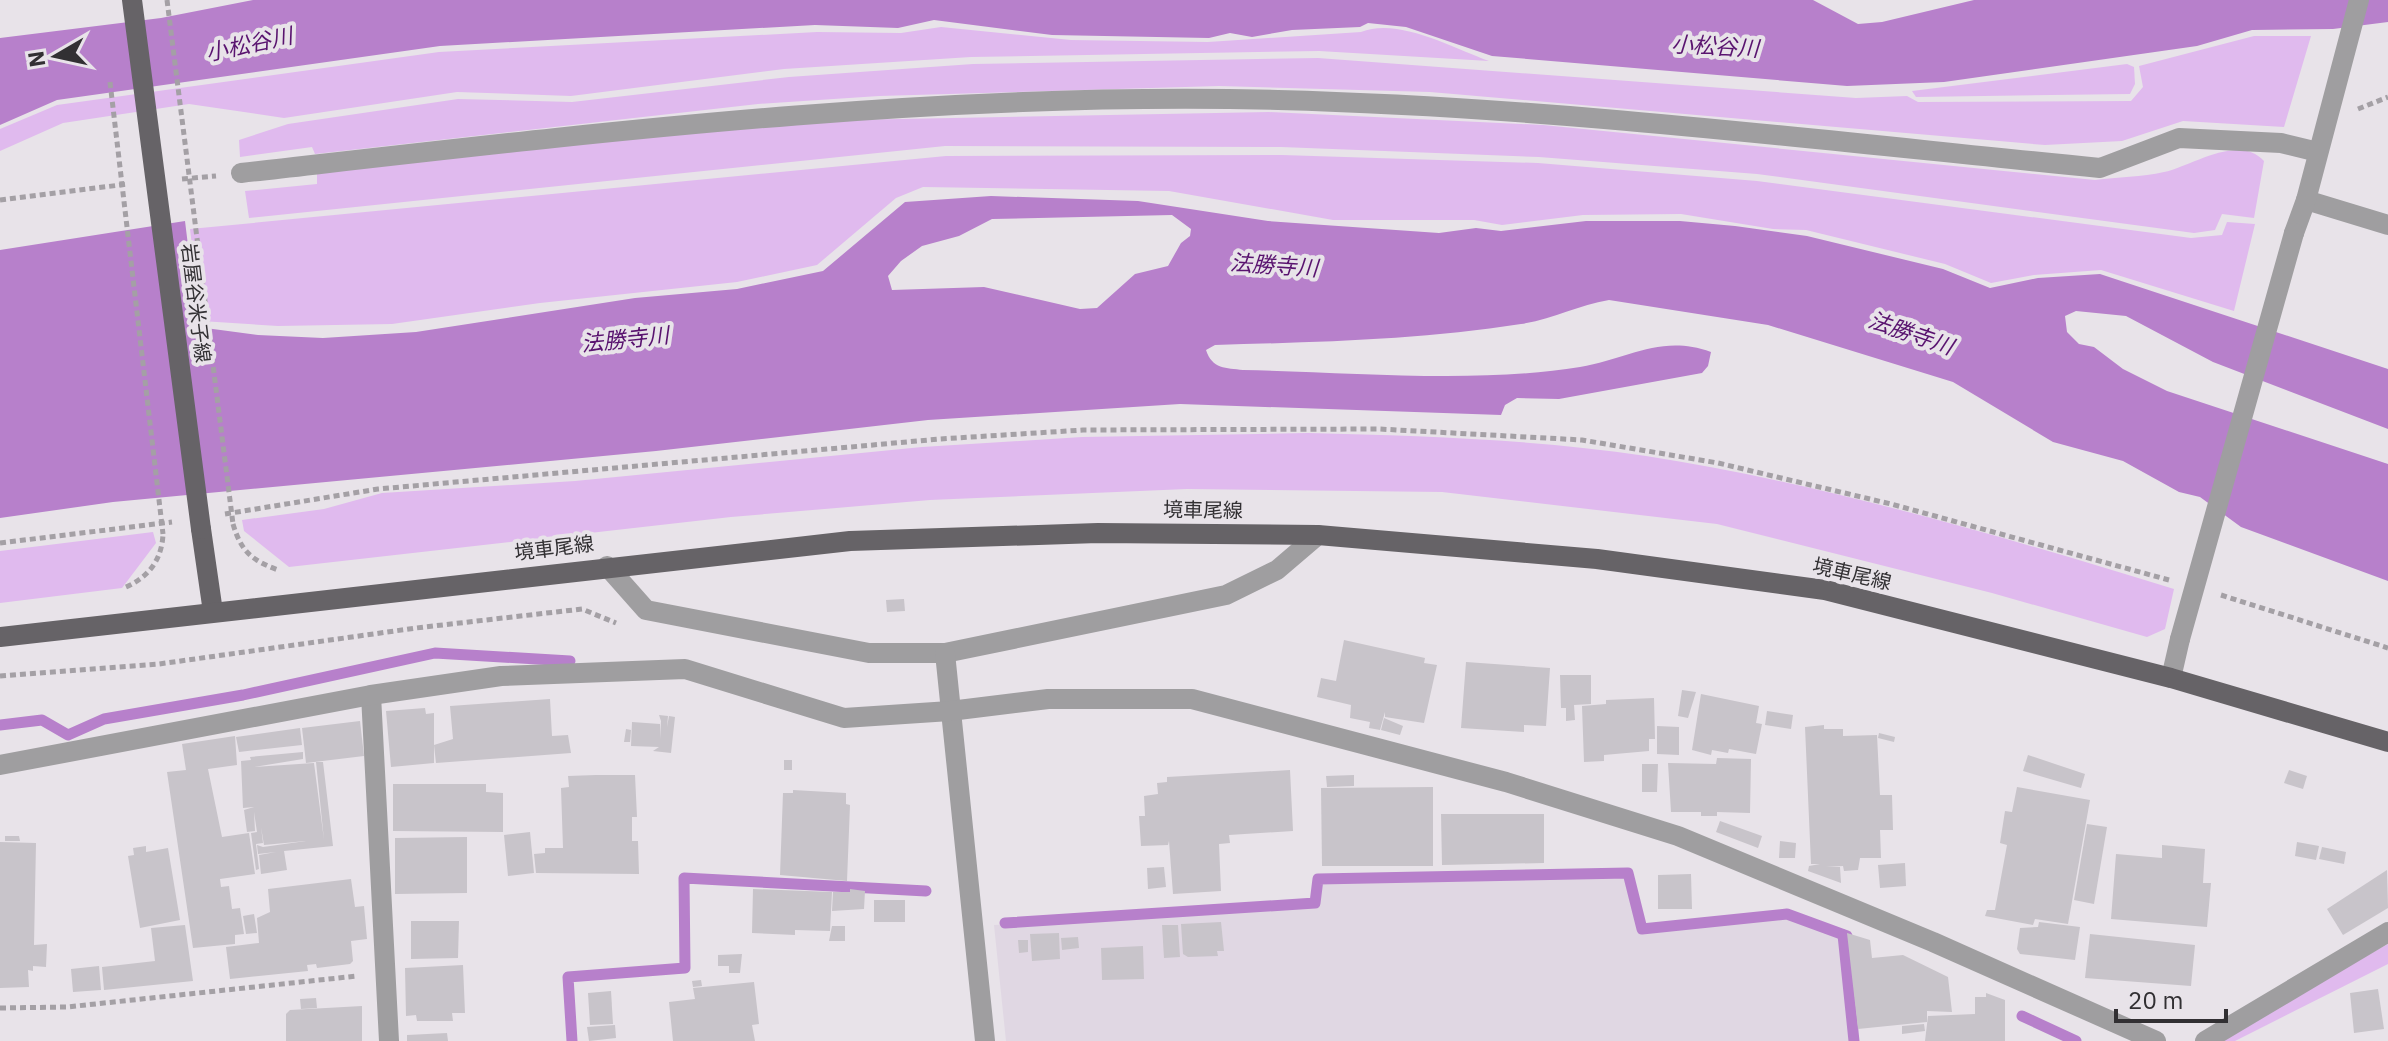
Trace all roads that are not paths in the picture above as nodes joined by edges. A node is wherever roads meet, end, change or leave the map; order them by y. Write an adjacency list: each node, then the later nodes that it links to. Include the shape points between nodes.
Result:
1 (132, 0): 9 (main road, 岩屋谷米子線, bridge)
2 (2359, 0): 3 (street)
3 (2318, 152): 4 (street, via 2281,143 2179,138 2100,168 1484,109 1274,100 1026,102 783,114); 5 (street)
4 (241, 173)
5 (2306, 200): 6 (street); 12 (street, bridge)
6 (2388, 225)
7 (1318, 535): 8 (main road, 境車尾線, via 1098,533 850,541); 11 (street, via 1277,570 1226,595); 12 (main road, 境車尾線, via 1597,559 1825,590)
8 (607, 566): 9 (main road, 境車尾線); 11 (street, via 646,610 869,653)
9 (213, 612): 10 (main road, 境車尾線)
10 (0, 637)
11 (945, 653): 14 (street)
12 (2171, 678): 15 (main road, 境車尾線)
13 (371, 695): 14 (street, via 501,676 685,669 844,718); 16 (street); 18 (street)
14 (950, 711): 19 (street); 20 (street, via 1048,699 1192,699 1506,782 1678,836)
15 (2388, 742)
16 (0, 765)
17 (2388, 932): 21 (street)
18 (389, 1041)
19 (985, 1041)
20 (2156, 1041)
21 (2205, 1041)

